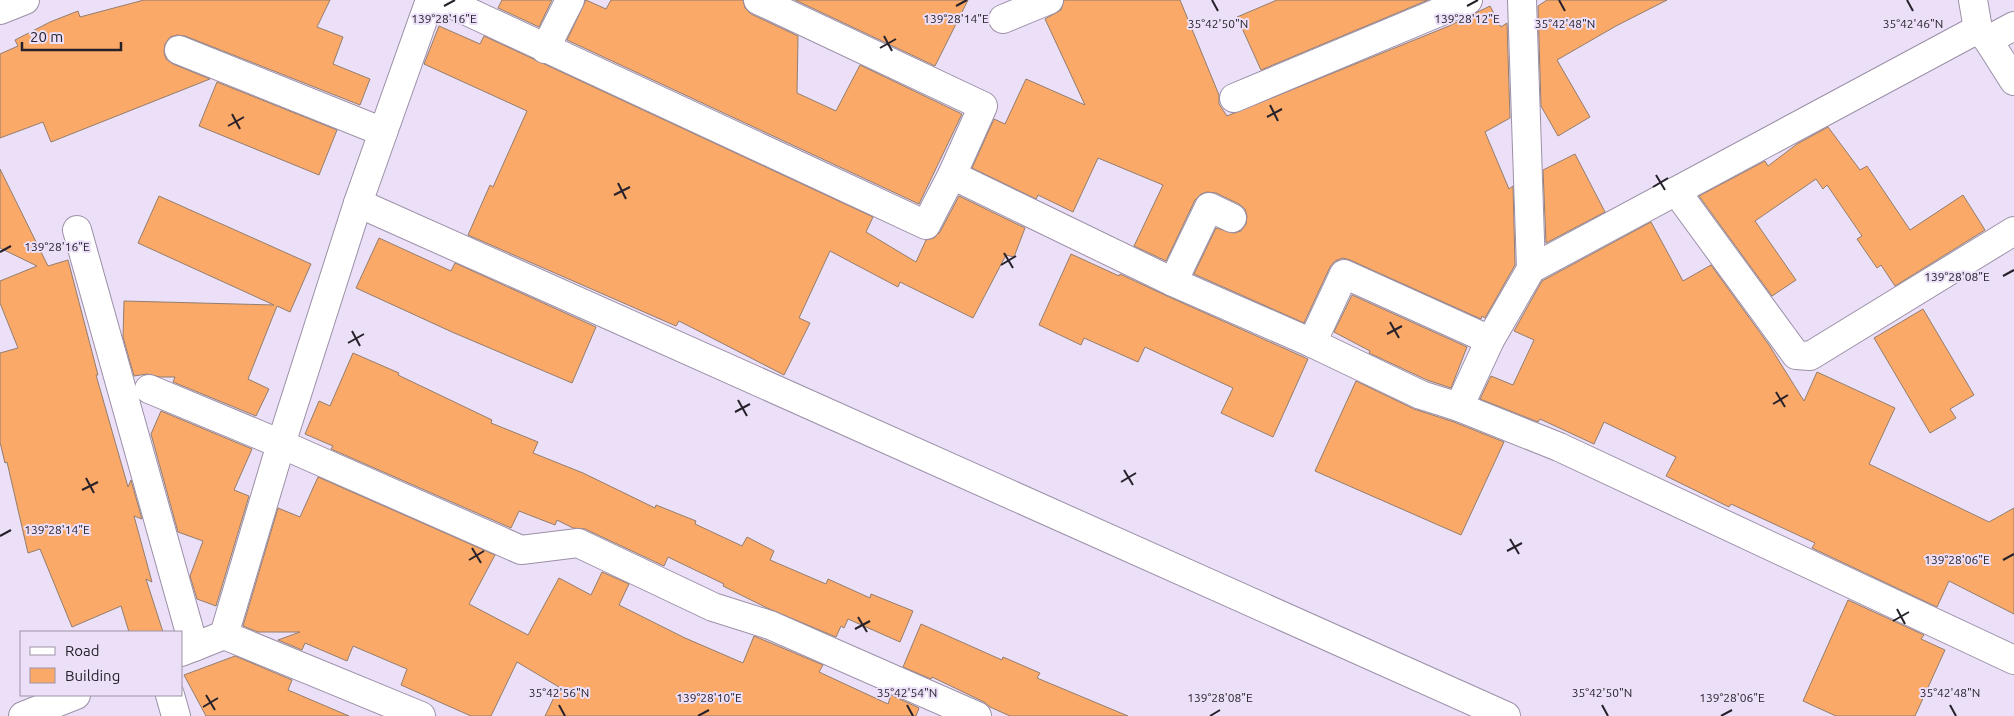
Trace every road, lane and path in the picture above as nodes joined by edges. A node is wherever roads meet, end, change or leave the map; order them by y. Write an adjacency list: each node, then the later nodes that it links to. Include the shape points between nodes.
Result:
1 (25, 0): 10 (street)
2 (430, 0): 18 (street)
3 (443, 0): 14 (street)
4 (570, 0): 14 (street)
5 (758, 0): 19 (street, via 982,106)
6 (1049, 0): 11 (street)
7 (1468, 0): 17 (street)
8 (1522, 0): 25 (street)
9 (1973, 0): 13 (street)
10 (0, 10)
11 (1003, 19)
12 (2014, 26): 13 (street)
13 (1983, 35): 16 (street); 20 (street)
14 (545, 49): 19 (street, via 926,226)
15 (179, 50): 18 (street)
16 (2014, 81)
17 (1234, 98)
18 (383, 132): 21 (street)
19 (952, 175): 26 (street)
20 (1676, 191): 24 (street, via 1796,355 1810,356); 25 (street)
21 (358, 203): 31 (street); 41 (street)
22 (1232, 218): 26 (street, via 1209,207)
23 (76, 230): 33 (street)
24 (2014, 231)
25 (1531, 269): 27 (street)
26 (1173, 282): 28 (street)
27 (1490, 340): 28 (street, via 1344,274); 30 (street)
28 (1312, 344): 30 (street, via 1421,395)
29 (149, 389): 31 (street)
30 (1459, 407): 34 (street, via 1559,447)
31 (281, 444): 32 (street); 40 (street, via 521,550 578,544 713,607 770,624)
32 (224, 635): 33 (street); 39 (street)
33 (188, 649)
34 (2014, 660)
35 (74, 696): 37 (street)
36 (170, 696): 38 (street)
37 (24, 716)
38 (176, 716)
39 (421, 716)
40 (977, 716)
41 (1506, 716)

